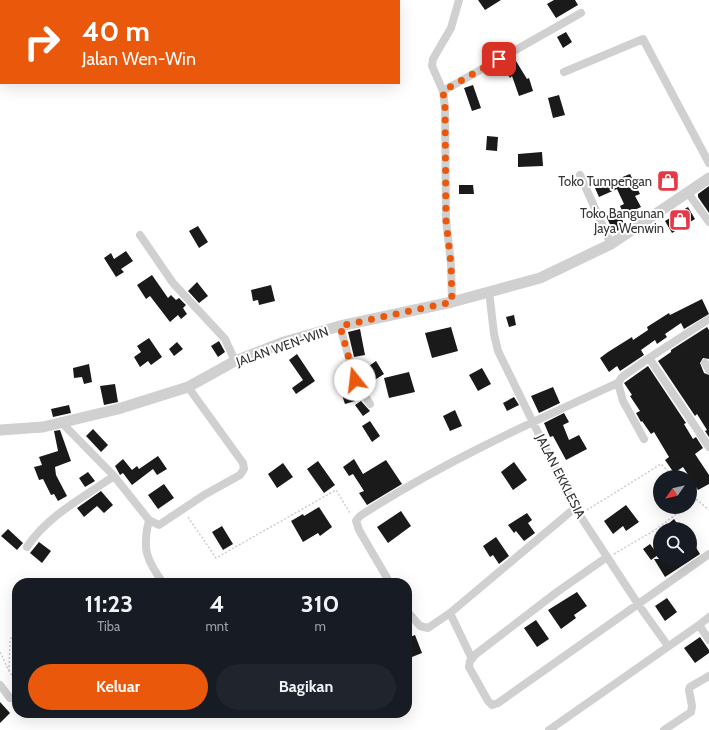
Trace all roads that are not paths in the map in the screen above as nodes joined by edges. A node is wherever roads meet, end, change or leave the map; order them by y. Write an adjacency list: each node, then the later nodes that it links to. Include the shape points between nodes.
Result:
1 (459, 0): 4 (street, via 451,28 433,59 432,66)
2 (581, 12): 4 (street)
3 (564, 72): 5 (street, via 643,39)
4 (443, 91): 13 (street, via 446,220)
5 (709, 163)
6 (580, 175): 11 (street)
7 (709, 178): 8 (street, JALAN WEN-WIN)
8 (688, 193): 9 (street); 11 (street, JALAN WEN-WIN)
9 (709, 222)
10 (140, 235): 17 (street, via 173,283 225,339)
11 (611, 244): 12 (street, JALAN WEN-WIN, via 540,278)
12 (489, 291): 13 (street, JALAN WEN-WIN); 21 (street, JALAN EKKLESIA, via 498,351)
13 (452, 302): 15 (street, JALAN WEN-WIN)
14 (709, 319): 16 (street)
15 (340, 326): 17 (street, JALAN WEN-WIN, via 284,342); 20 (street, via 355,380)
16 (649, 358): 18 (street, via 622,377); 25 (street)
17 (235, 361): 19 (street, JALAN WEN-WIN)
18 (618, 383): 21 (street); 24 (street, via 623,401)
19 (188, 387): 22 (street, JALAN WEN-WIN); 28 (street, via 243,463 244,469 240,475 159,525)
20 (370, 404)
21 (533, 422): 27 (street, JALAN EKKLESIA); 33 (street, via 407,487 360,516 356,521)
22 (62, 423): 23 (street, JALAN WEN-WIN); 26 (street)
23 (0, 430)
24 (644, 439)
25 (709, 447)
26 (114, 476): 28 (street); 29 (street, via 45,525)
27 (578, 511): 31 (street, JALAN EKKLESIA); 35 (street)
28 (148, 520): 32 (street, via 144,544 147,555)
29 (26, 547)
30 (709, 554): 34 (street)
31 (607, 558): 34 (street, JALAN EKKLESIA); 41 (street, via 557,592)
32 (160, 578)
33 (387, 578)
34 (638, 604): 40 (street, JALAN EKKLESIA); 41 (street, via 498,703 492,704 488,701 469,667)
35 (450, 613): 37 (street, via 428,628 420,626); 41 (street)
36 (709, 617): 38 (street)
37 (412, 619)
38 (699, 625): 39 (street); 40 (street)
39 (709, 640)
40 (668, 646): 45 (street)
41 (472, 659)
42 (709, 676): 46 (street, via 689,690 691,712)
43 (0, 685): 44 (street)
44 (10, 698)
45 (550, 730)
46 (664, 730)

